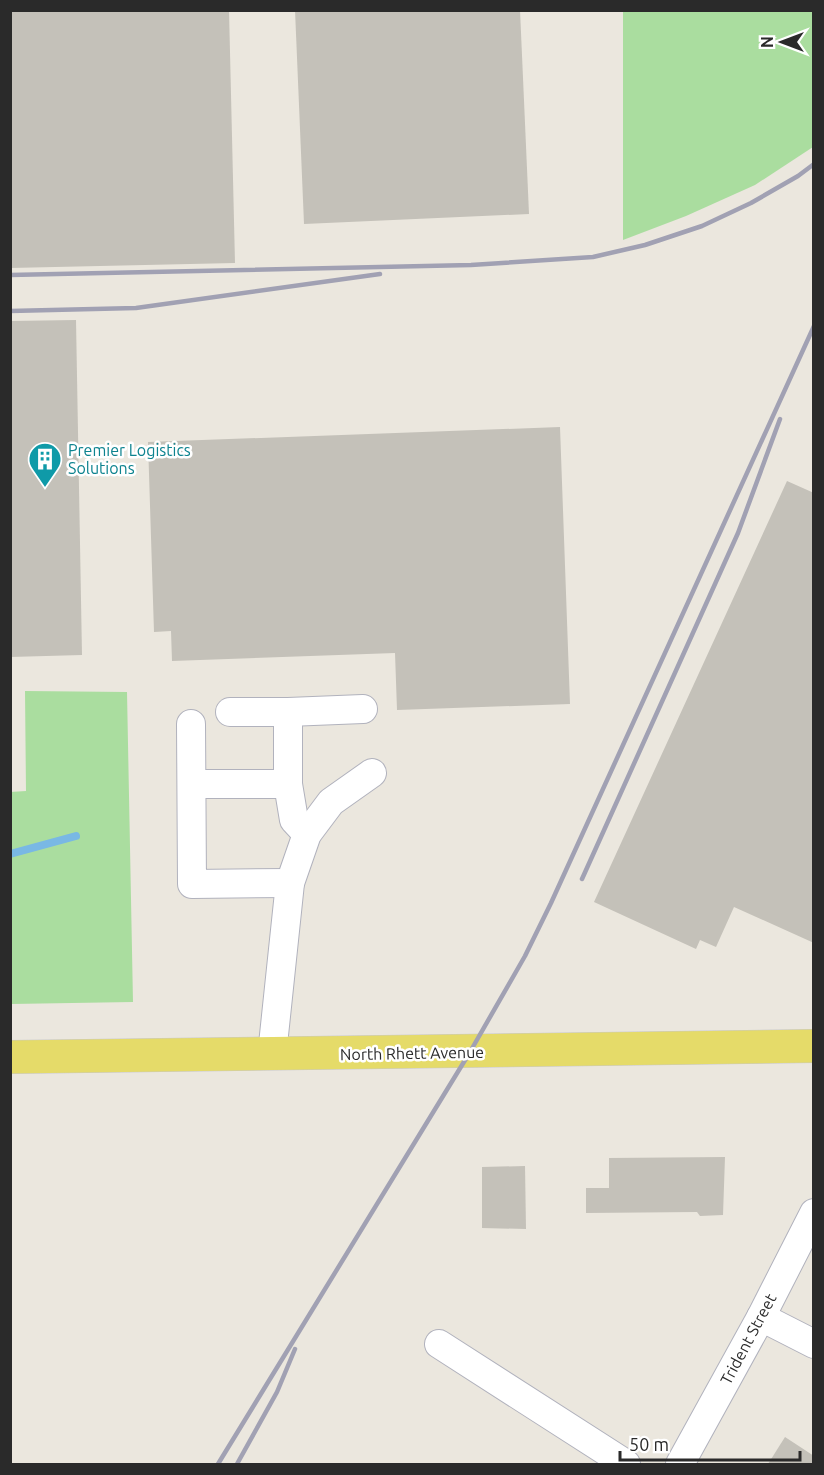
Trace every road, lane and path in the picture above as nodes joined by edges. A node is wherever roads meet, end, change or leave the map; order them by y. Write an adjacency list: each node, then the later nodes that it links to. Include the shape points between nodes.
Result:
1 (363, 709): 3 (street)
2 (230, 712): 3 (street)
3 (288, 712): 7 (street)
4 (191, 724): 6 (street)
5 (372, 773): 8 (street, via 331,802)
6 (192, 784): 7 (street); 9 (street, via 192,884)
7 (288, 784): 8 (street, via 294,820)
8 (307, 834): 9 (street)
9 (290, 883): 11 (street)
10 (813, 1046): 11 (main road, North Rhett Avenue)
11 (272, 1054): 12 (main road, North Rhett Avenue)
12 (10, 1057)
13 (813, 1213): 14 (street, Trident Street)
14 (761, 1317): 16 (street); 18 (street, Trident Street)
15 (439, 1344): 17 (street)
16 (813, 1344)
17 (626, 1464)
18 (680, 1464)

